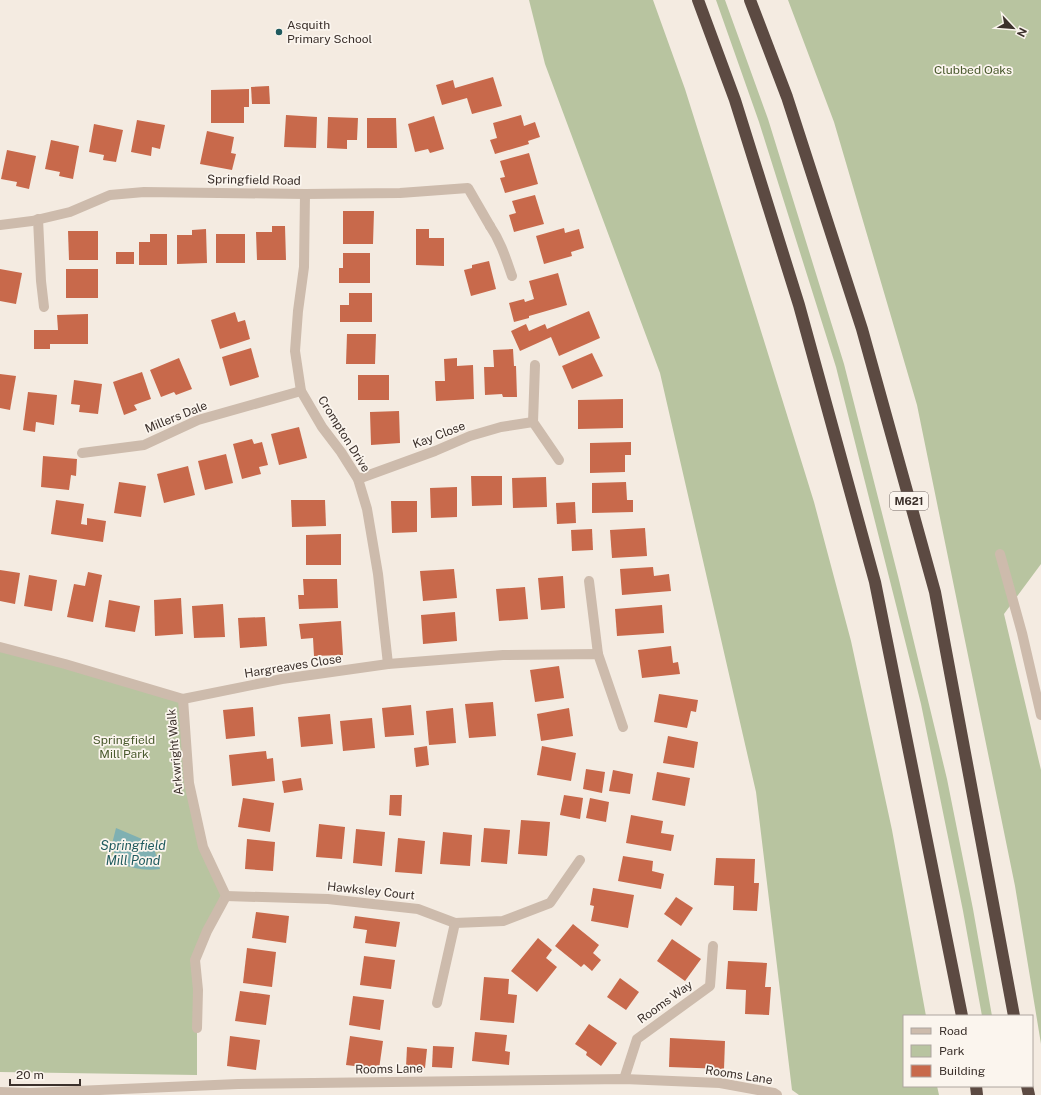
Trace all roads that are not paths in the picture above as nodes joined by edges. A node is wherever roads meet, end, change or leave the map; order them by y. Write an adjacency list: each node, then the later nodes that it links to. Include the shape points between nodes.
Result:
1 (698, 0): 27 (highway, via 735,100 799,305 875,582)
2 (750, 0): 28 (highway, M621, via 787,96 862,329 934,592)
3 (305, 194): 4 (street, Springfield Road, via 144,192 110,195 70,212); 6 (street, Springfield Road, via 400,193 468,188 496,236); 9 (street, Crompton Drive, via 304,267 295,351)
4 (38, 219): 5 (street, Springfield Road); 7 (street)
5 (0, 225)
6 (512, 276)
7 (44, 307)
8 (535, 365): 10 (street)
9 (301, 391): 11 (street, Millers Dale, via 198,420 144,445); 13 (street, Crompton Drive)
10 (532, 422): 12 (street); 13 (street, Kay Close, via 470,436)
11 (82, 453)
12 (559, 460)
13 (358, 479): 18 (street, Crompton Drive, via 367,509 378,574)
14 (1000, 554): 20 (street, via 1022,632)
15 (589, 581): 17 (street)
16 (0, 646): 19 (street, Hargreaves Close)
17 (598, 654): 18 (street, Hargreaves Close, via 503,655); 21 (street)
18 (388, 664): 19 (street, Hargreaves Close, via 282,679)
19 (183, 699): 23 (street, Arkwright Walk, via 189,783 203,847)
20 (1041, 715)
21 (623, 727)
22 (580, 860): 24 (street, Hawksley Court, via 550,903 504,922)
23 (226, 896): 24 (street, Hawksley Court, via 328,900 418,909); 29 (street, via 195,960 198,990)
24 (455, 923): 26 (street)
25 (713, 946): 30 (street, Rooms Way, via 710,986 637,1039)
26 (437, 1003)
27 (962, 1015)
28 (1014, 1015)
29 (197, 1028)
30 (624, 1079): 32 (street, Rooms Lane, via 238,1084); 33 (street, Rooms Lane, via 720,1083)
31 (0, 1092): 32 (street, Rooms Lane)
32 (31, 1094)
33 (777, 1095)

